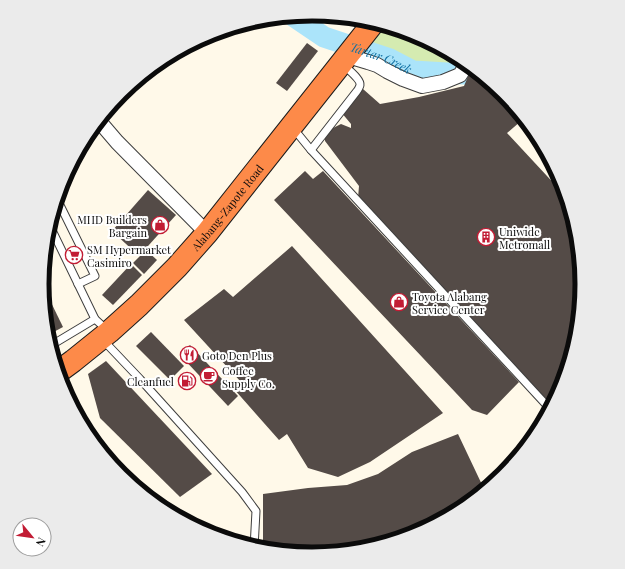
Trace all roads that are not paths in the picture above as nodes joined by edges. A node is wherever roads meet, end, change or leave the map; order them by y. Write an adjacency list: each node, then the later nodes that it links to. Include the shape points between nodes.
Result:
1 (371, 27): 2 (highway, Alabang-Zapote Road)
2 (347, 57): 3 (street, via 377,65 387,72 422,86 444,82 460,75); 5 (highway, Alabang-Zapote Road); 6 (lane, via 360,86)
3 (464, 69)
4 (102, 125): 9 (street)
5 (292, 126): 6 (lane); 9 (highway, Alabang-Zapote Road)
6 (311, 150): 14 (lane)
7 (61, 207): 10 (lane, via 95,276)
8 (54, 233): 10 (lane)
9 (207, 233): 11 (highway, Alabang-Zapote Road, via 139,305)
10 (78, 284): 11 (lane)
11 (102, 330): 12 (lane); 13 (highway, Alabang-Zapote Road); 15 (lane, via 140,380 242,492 256,511)
12 (56, 344)
13 (63, 368)
14 (547, 405)
15 (254, 541)

